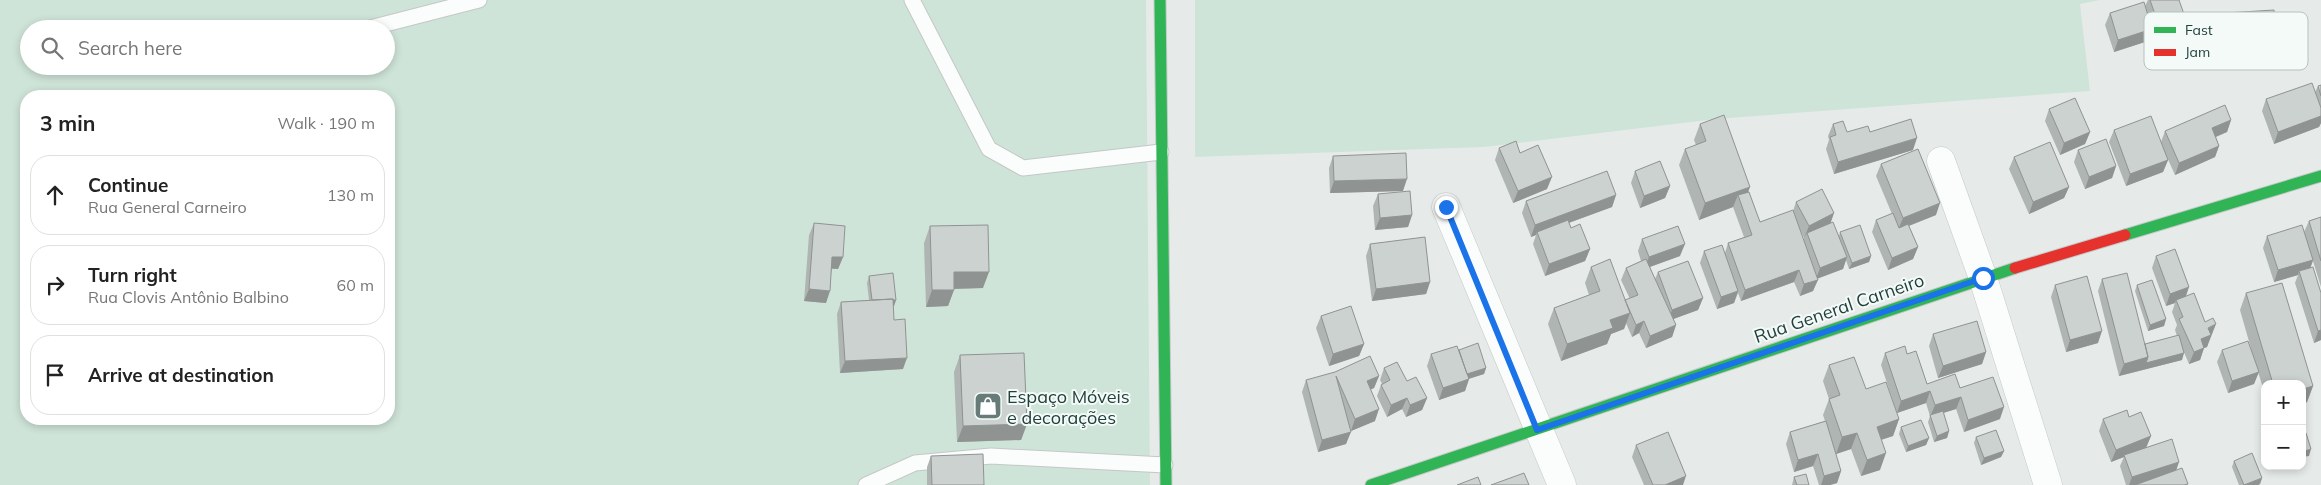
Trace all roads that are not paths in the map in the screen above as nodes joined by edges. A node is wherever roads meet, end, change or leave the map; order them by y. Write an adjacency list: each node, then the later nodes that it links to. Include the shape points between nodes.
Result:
1 (479, 0): 4 (lane)
2 (912, 0): 5 (lane, via 989,149 1023,168)
3 (1160, 0): 5 (main road)
4 (395, 22)
5 (1161, 152): 11 (main road)
6 (1941, 161): 9 (street)
7 (2321, 176): 9 (main road, Rua General Carneiro)
8 (1446, 207): 10 (street)
9 (1983, 278): 10 (main road, Rua General Carneiro); 16 (street)
10 (1537, 430): 14 (main road, Rua General Carneiro); 15 (street)
11 (1165, 465): 12 (lane, via 991,456 915,463); 13 (main road)
12 (866, 485)
13 (1166, 485)
14 (1372, 485)
15 (1562, 485)
16 (2048, 485)

